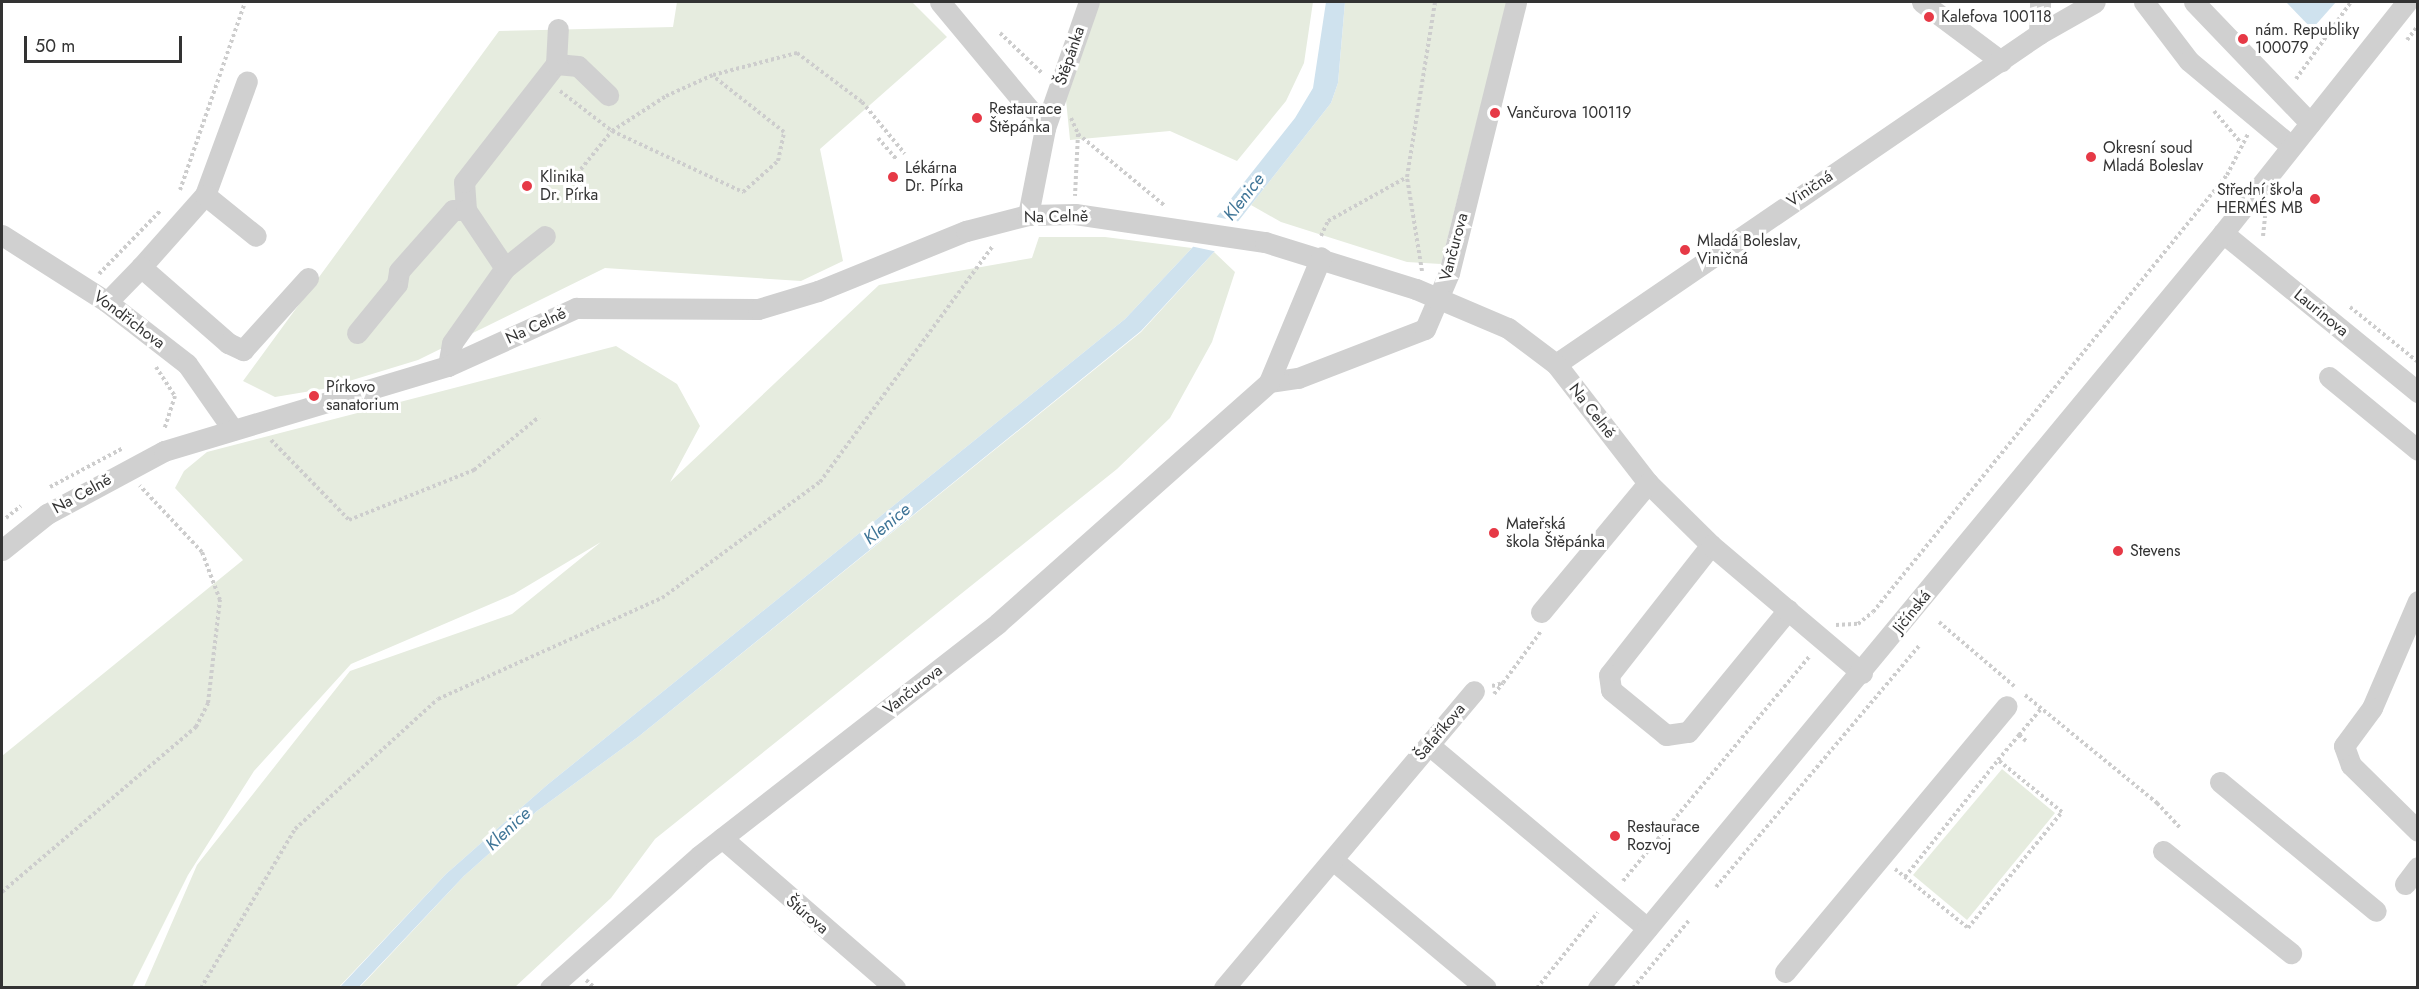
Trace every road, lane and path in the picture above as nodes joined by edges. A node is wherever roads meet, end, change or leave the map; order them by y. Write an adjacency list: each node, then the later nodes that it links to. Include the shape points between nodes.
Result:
1 (940, 2): 21 (street)
2 (1089, 2): 21 (street, Štěpánka)
3 (1435, 2): 30 (path)
4 (1516, 2): 50 (street, Vančurova)
5 (1922, 2): 14 (street)
6 (2040, 2): 13 (street)
7 (2095, 2): 13 (street, Viničná)
8 (2144, 2): 26 (street, via 2189,61)
9 (2194, 2): 20 (street)
10 (2351, 2): 18 (path)
11 (2407, 2): 20 (street, Jičínská)
12 (558, 28): 15 (street)
13 (2039, 34): 14 (street, Viničná)
14 (2001, 61): 55 (street, Viničná)
15 (551, 72): 19 (street, via 578,66); 22 (path); 33 (street, via 464,182)
16 (713, 75): 22 (path, via 666,96); 22 (path, via 784,132 777,161 743,192); 27 (path, via 797,53 862,102)
17 (247, 81): 31 (street)
18 (2294, 81)
19 (608, 95)
20 (2310, 123): 26 (street, Jičínská)
21 (1045, 128): 34 (street, Štěpánka)
22 (612, 131): 29 (path)
23 (1078, 134): 35 (path)
24 (878, 138): 28 (path)
25 (2241, 143): 71 (path, via 2227,175 1873,612 1858,624)
26 (2291, 146): 36 (street, Jičínská)
27 (905, 154)
28 (897, 160)
29 (577, 174)
30 (1407, 177): 43 (path, via 1328,221); 49 (path, via 1425,264)
31 (205, 195): 38 (street); 44 (street)
32 (2267, 209): 42 (path, via 2259,233)
33 (466, 210): 45 (street); 53 (street, via 453,210)
34 (1028, 215): 35 (street, Na Celně); 56 (street, Na Celně, via 966,231 818,291 758,309 576,308)
35 (1173, 220): 43 (street, Na Celně, via 1265,242)
36 (2223, 233): 59 (street, Laurinova); 75 (street, Jičínská)
37 (2, 235): 51 (street, Vondřichova)
38 (256, 236)
39 (545, 236): 45 (street)
40 (1000, 238): 105 (path, via 820,482 662,598 438,699 295,829)
41 (1309, 238): 43 (path)
42 (2268, 240)
43 (1323, 247): 49 (street, Na Celně); 58 (street, Vančurova)
44 (141, 267): 48 (street, via 228,344 243,350); 51 (street)
45 (505, 268): 56 (street, via 452,343)
46 (1410, 268): 49 (path)
47 (1432, 273): 49 (path)
48 (308, 278)
49 (1419, 280): 50 (street, Na Celně)
50 (1440, 298): 55 (street, Na Celně, via 1508,328); 58 (street, Vančurova, via 1425,329 1298,378)
51 (107, 302): 62 (street, Vondřichova, via 187,364)
52 (2347, 304): 54 (path)
53 (357, 333)
54 (2418, 362)
55 (1556, 364): 65 (street, Na Celně)
56 (448, 366): 61 (street, Na Celně)
57 (2329, 377): 63 (street)
58 (1269, 382): 86 (street, Vančurova, via 998,623)
59 (2418, 392)
60 (539, 417): 61 (path, via 474,470 349,520)
61 (256, 424): 62 (street, Na Celně)
62 (233, 430): 64 (street, Na Celně, via 164,451)
63 (2418, 450)
64 (126, 470): 67 (street, Na Celně, via 47,513); 95 (path, via 202,552 220,600 208,703 196,727)
65 (1648, 483): 66 (street, Na Celně); 70 (street)
66 (1711, 545): 69 (street, Na Celně); 69 (street, via 1608,675 1611,690 1666,735 1688,732)
67 (2, 550)
68 (2418, 601): 85 (street, via 2372,708 2344,746 2351,765)
69 (1788, 610): 75 (street, Na Celně)
70 (1541, 612): 76 (path, Šafaříkova, via 1541,636 1503,683)
71 (1839, 622)
72 (1939, 622): 78 (path)
73 (1919, 646): 94 (path)
74 (1808, 659): 93 (path)
75 (1862, 673): 99 (street, Jičínská)
76 (1474, 691): 81 (street, Šafaříkova)
77 (2007, 706): 88 (street)
78 (2041, 709): 79 (path); 84 (path, via 2157,803)
79 (2019, 735): 80 (path); 82 (path)
80 (2026, 741)
81 (1429, 745): 89 (street, Šafaříkova); 99 (street)
82 (1998, 760): 91 (path); 91 (path, via 2062,812 1968,927)
83 (2220, 782): 97 (street)
84 (2181, 829)
85 (2418, 831)
86 (722, 838): 104 (street, Vančurova); 106 (street, Štúrova)
87 (2163, 851): 100 (street)
88 (1881, 857): 91 (path); 102 (street)
89 (1333, 860): 103 (street, Šafaříkova); 107 (street)
90 (2418, 867): 92 (street)
91 (1905, 877)
92 (2405, 884)
93 (1619, 886)
94 (1716, 887)
95 (2, 892)
96 (1604, 904): 108 (path)
97 (2376, 911)
98 (1690, 919): 110 (path)
99 (1647, 928): 109 (street, Jičínská)
100 (2292, 953)
101 (589, 968): 104 (path)
102 (1785, 972)
103 (1234, 984)
104 (561, 985)
105 (201, 987)
106 (895, 987)
107 (1486, 987)
108 (1537, 987)
109 (1598, 987)
110 (1633, 987)

